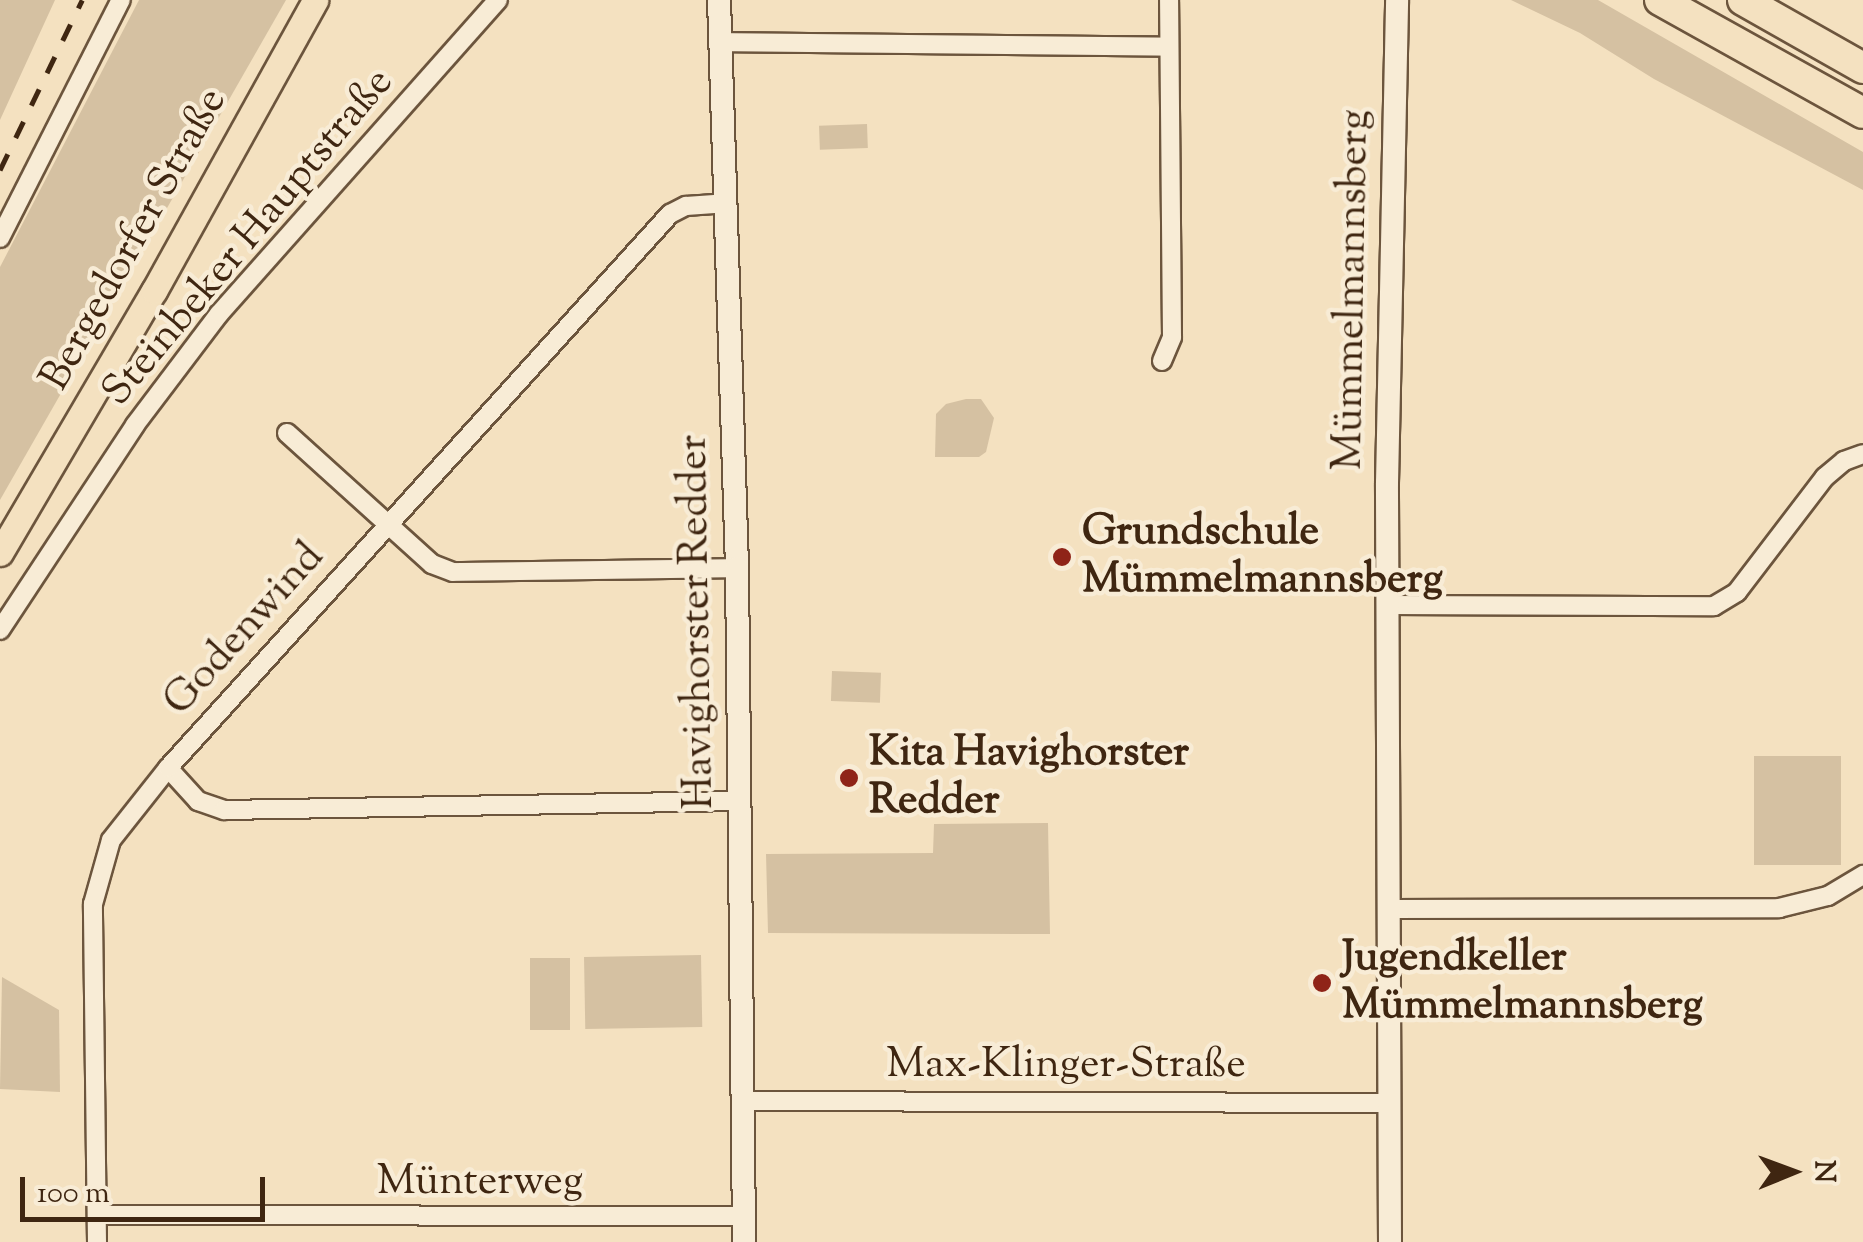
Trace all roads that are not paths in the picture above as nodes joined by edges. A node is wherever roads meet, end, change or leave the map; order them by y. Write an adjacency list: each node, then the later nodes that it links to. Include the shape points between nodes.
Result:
1 (121, 0): 14 (street)
2 (498, 0): 22 (street, Steinbeker Hauptstraße, via 201,336 134,425)
3 (719, 0): 9 (street, Havighorster Redder)
4 (1169, 0): 10 (street)
5 (1397, 0): 21 (street, Mümmelmannsberg)
6 (1660, 0): 12 (highway)
7 (1742, 0): 11 (highway)
8 (313, 6): 19 (main road, Bergedorfer Straße)
9 (720, 42): 10 (street); 13 (street, Havighorster Redder)
10 (1169, 47): 15 (street, via 1172,336)
11 (1863, 68)
12 (1863, 113)
13 (725, 203): 18 (street, Godenwind, via 670,214); 20 (street, Havighorster Redder)
14 (0, 238)
15 (1162, 361)
16 (287, 432): 18 (street)
17 (1863, 454): 21 (street, via 1824,477 1737,592 1714,606)
18 (387, 526): 20 (street, via 432,564 453,572); 23 (street, Godenwind)
19 (0, 553)
20 (737, 568): 24 (street, Havighorster Redder)
21 (1389, 606): 26 (street, Mümmelmannsberg)
22 (0, 630)
23 (168, 768): 24 (street, via 198,801 224,810); 29 (street, Godenwind, via 112,840 95,887)
24 (739, 800): 27 (street, Havighorster Redder)
25 (1863, 875): 26 (street, via 1828,896 1778,908)
26 (1390, 910): 28 (street, Mümmelmannsberg)
27 (744, 1101): 28 (street, Max-Klinger-Straße); 30 (street, Havighorster Redder)
28 (1388, 1103): 33 (street, Mümmelmannsberg)
29 (97, 1216): 30 (street, Münterweg); 31 (street, Godenwind)
30 (744, 1216): 32 (street, Havighorster Redder)
31 (97, 1242)
32 (744, 1242)
33 (1390, 1242)

